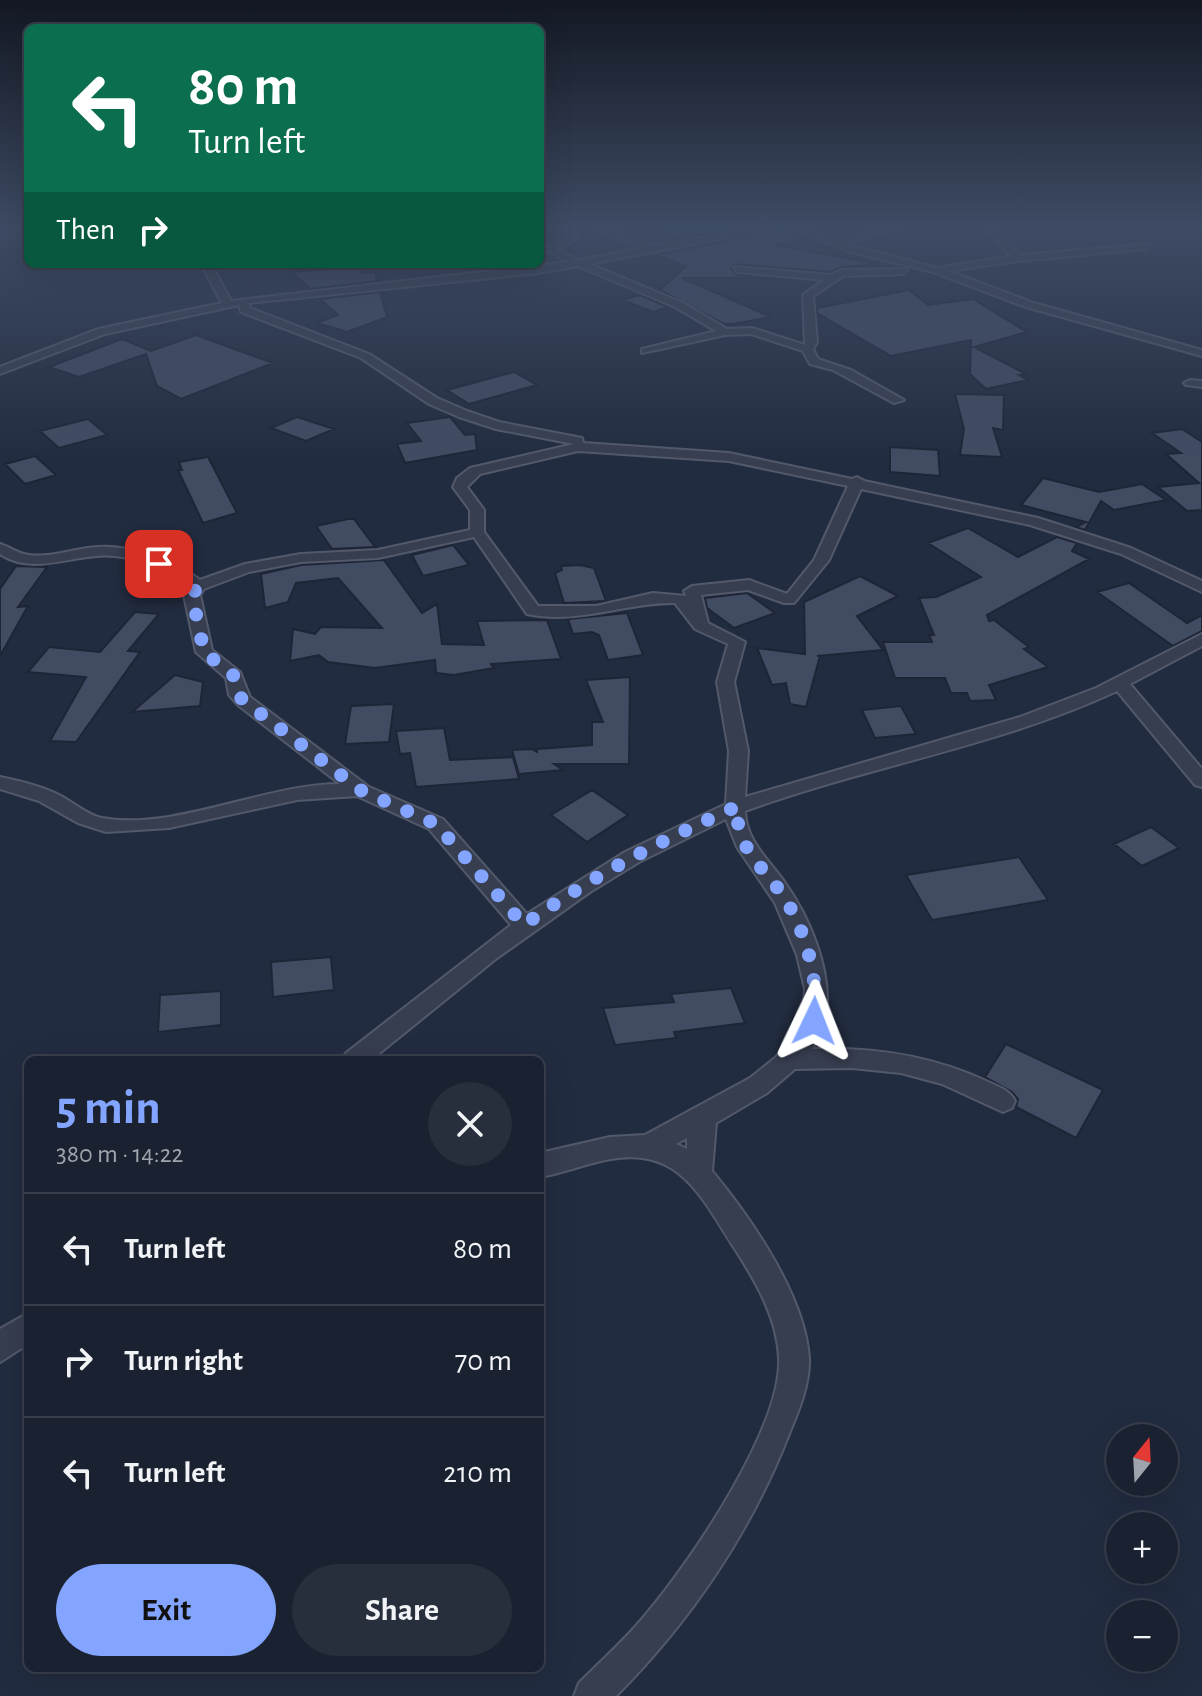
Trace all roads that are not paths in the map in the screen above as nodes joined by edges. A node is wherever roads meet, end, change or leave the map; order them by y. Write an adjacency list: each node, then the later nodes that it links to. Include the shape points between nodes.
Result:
1 (223, 305): 10 (street, via 102,331)
2 (244, 305): 12 (street, via 245,310 365,356 425,397 463,414)
3 (679, 305): 6 (street)
4 (809, 305): 7 (street)
5 (1031, 305): 9 (street)
6 (725, 332): 7 (street, via 752,331); 8 (street)
7 (808, 349): 11 (street, via 814,362 838,364 870,390)
8 (646, 351)
9 (1202, 353)
10 (0, 371)
11 (898, 400)
12 (614, 447): 13 (street, via 729,457); 14 (street, via 562,449 467,476 460,487 477,510)
13 (857, 481): 17 (street, via 1081,535); 18 (street, via 821,566 806,586 789,600 749,585 692,591)
14 (477, 532): 16 (street, via 378,554 301,558 245,568); 18 (street, via 533,611 596,611 653,598 680,599)
15 (0, 548): 16 (street, via 53,561 101,550 175,570)
16 (198, 586): 23 (street, via 192,595 204,652 234,676 238,695)
17 (1202, 587)
18 (701, 626): 24 (street, via 737,642 725,682 737,741)
19 (1202, 639): 20 (street)
20 (1120, 683): 21 (street); 24 (street, via 1005,728)
21 (1202, 781)
22 (0, 783): 23 (street, via 30,790 93,823 108,825 173,819 318,791)
23 (362, 791): 25 (street, via 436,824)
24 (738, 806): 25 (street, via 657,842); 27 (street, via 736,823 746,849 784,898 811,961 817,992 814,1021 807,1042)
25 (524, 925): 26 (street)
26 (359, 1056)
27 (793, 1059): 28 (street, via 901,1060 963,1080); 29 (street)
28 (1003, 1101)
29 (705, 1117): 30 (street); 32 (street)
30 (650, 1145): 31 (street); 32 (street, via 683,1158)
31 (544, 1164)
32 (699, 1172): 35 (street, via 768,1274 789,1333 793,1375 770,1444 697,1576 639,1649)
33 (24, 1330): 34 (street)
34 (0, 1347)
35 (592, 1696)

